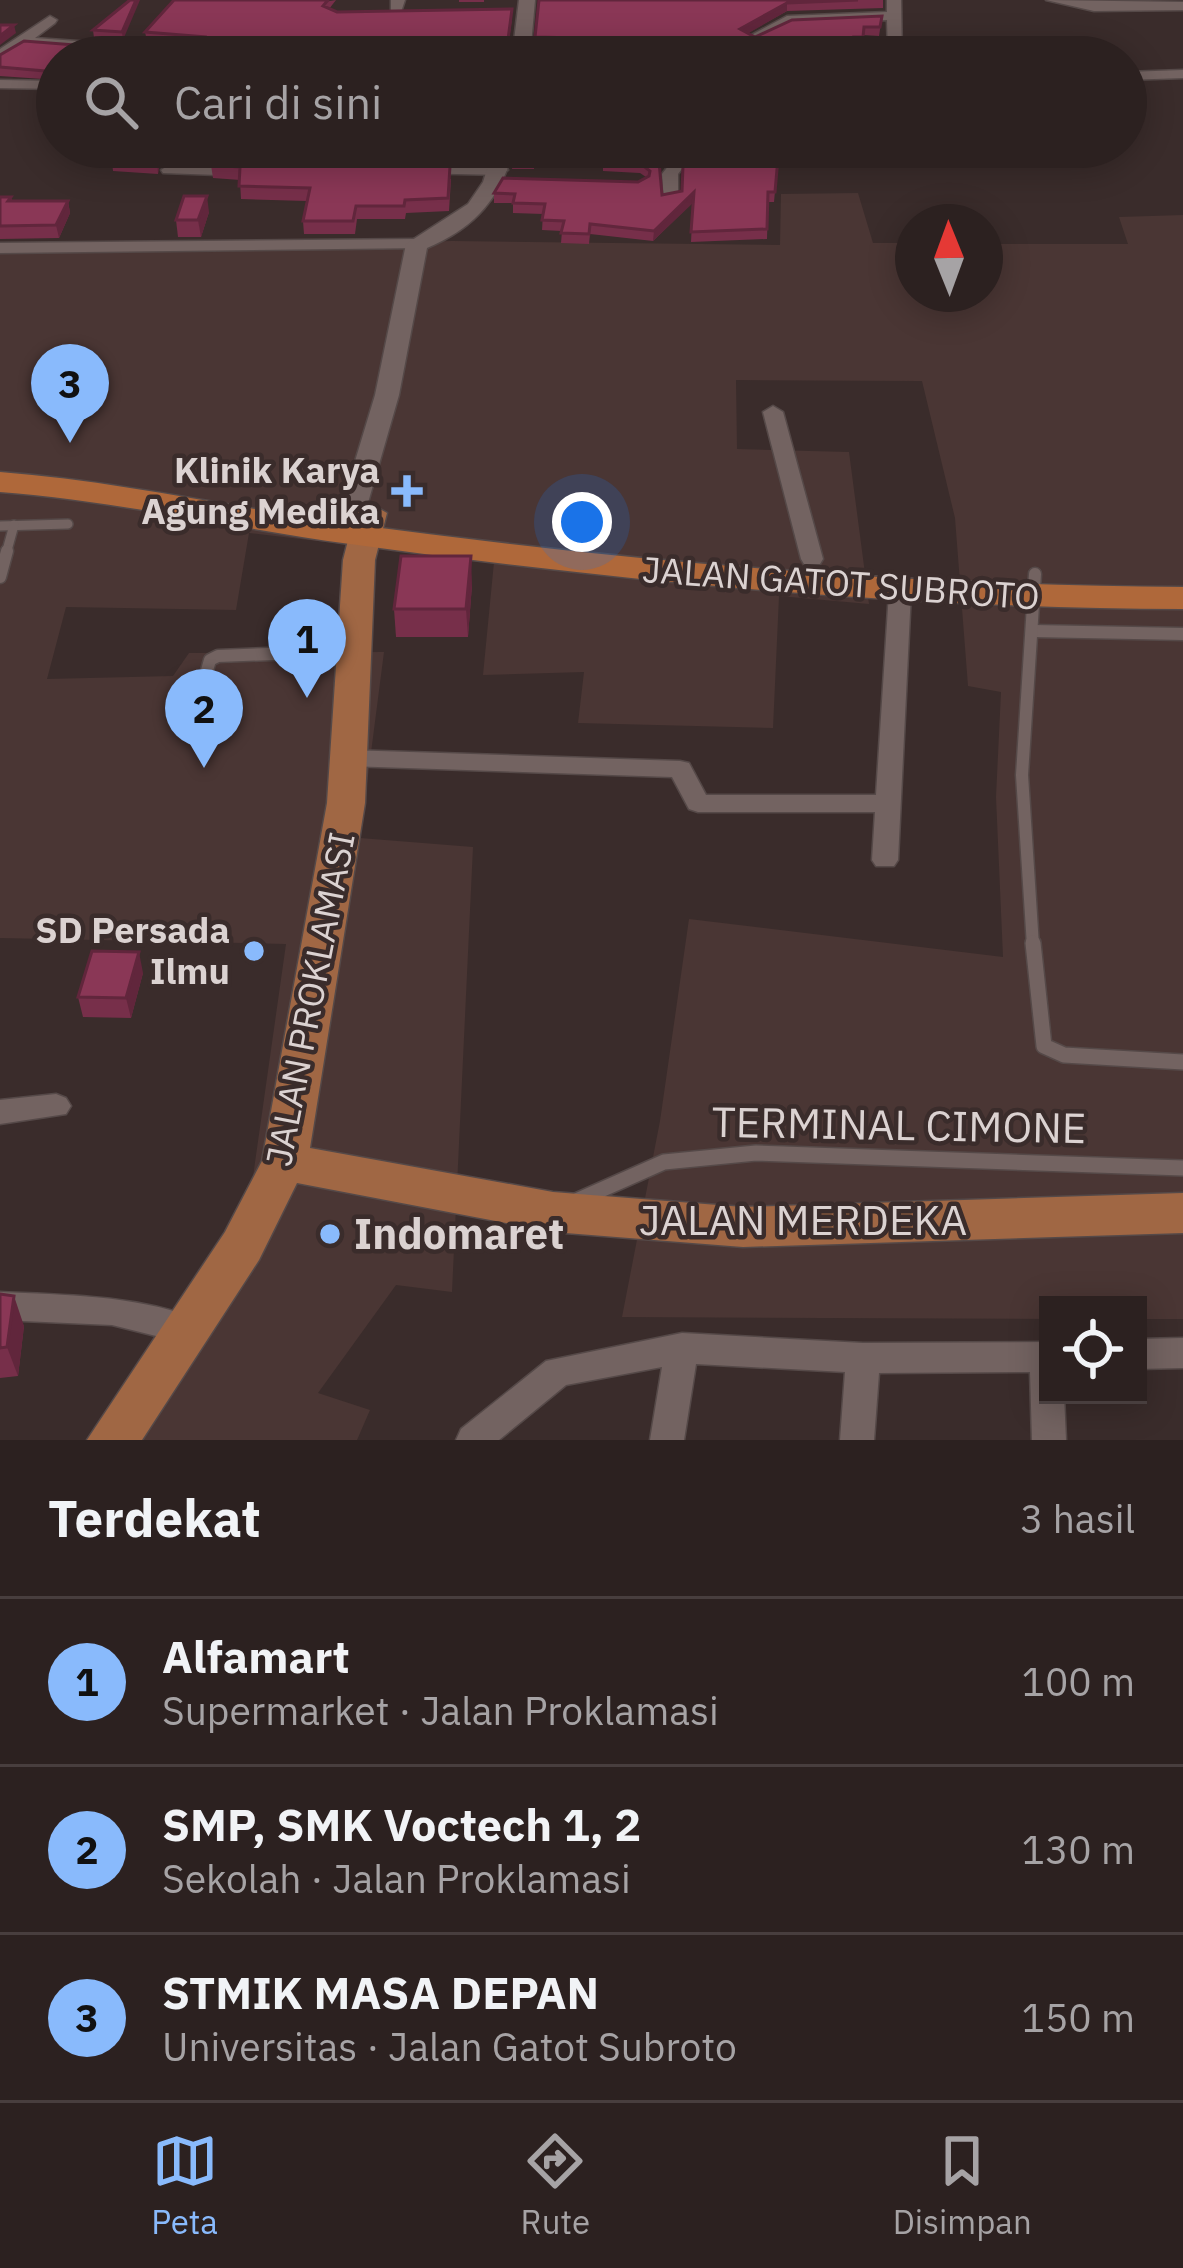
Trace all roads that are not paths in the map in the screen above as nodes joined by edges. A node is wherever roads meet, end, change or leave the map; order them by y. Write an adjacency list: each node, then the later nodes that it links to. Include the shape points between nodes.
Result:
1 (1053, 0): 2 (street)
2 (1183, 6)
3 (401, 7): 5 (street)
4 (893, 8): 10 (street, via 788,20)
5 (371, 12)
6 (50, 20): 11 (street)
7 (0, 31): 11 (street)
8 (178, 32): 9 (street)
9 (174, 36)
10 (758, 36)
11 (29, 37): 12 (street); 13 (street)
12 (36, 38)
13 (0, 56)
14 (1183, 74): 15 (street)
15 (1147, 75)
16 (0, 84): 17 (street)
17 (36, 85)
18 (504, 168): 21 (street); 24 (street, via 453,231)
19 (675, 168): 23 (street)
20 (169, 170): 22 (street)
21 (400, 170)
22 (258, 172)
23 (670, 198)
24 (417, 244): 25 (street); 29 (street)
25 (0, 248)
26 (773, 412): 32 (street)
27 (0, 463): 29 (highway, JALAN GATOT SUBROTO)
28 (0, 482): 29 (highway, JALAN GATOT SUBROTO)
29 (359, 523): 32 (highway, JALAN GATOT SUBROTO); 35 (highway, JALAN GATOT SUBROTO, via 584,563); 39 (main road, JALAN PROKLAMASI)
30 (68, 524): 31 (lane)
31 (7, 525): 33 (lane)
32 (812, 559): 37 (highway)
33 (0, 577)
34 (1183, 578): 37 (highway)
35 (899, 592): 37 (highway, JALAN GATOT SUBROTO); 42 (street)
36 (1183, 598): 37 (highway, JALAN GATOT SUBROTO)
37 (1034, 602): 38 (lane); 44 (lane, via 1022,775 1039,1031 1044,1046 1064,1055)
38 (1183, 634)
39 (354, 650): 40 (lane, via 218,656); 41 (main road, JALAN PROKLAMASI)
40 (206, 674)
41 (349, 758): 42 (street, via 680,769 698,803); 47 (main road, JALAN PROKLAMASI)
42 (889, 804): 43 (street)
43 (885, 860)
44 (1183, 1062)
45 (56, 1106): 46 (street)
46 (0, 1112)
47 (285, 1162): 49 (main road, JALAN MERDEKA); 52 (main road, JALAN PROKLAMASI, via 242,1246)
48 (1183, 1168): 49 (lane, TERMINAL CIMONE, via 756,1153 664,1162)
49 (553, 1212): 50 (main road, JALAN MERDEKA, via 743,1227)
50 (1183, 1213)
51 (0, 1306): 52 (street, via 112,1311)
52 (184, 1328): 59 (main road, JALAN PROKLAMASI)
53 (682, 1348): 57 (street); 60 (street, via 558,1372); 61 (street)
54 (1183, 1353): 55 (street)
55 (1147, 1354)
56 (1039, 1357): 57 (street)
57 (862, 1358): 62 (street)
58 (1048, 1404): 63 (street)
59 (113, 1440)
60 (473, 1440)
61 (667, 1440)
62 (857, 1440)
63 (1049, 1440)

